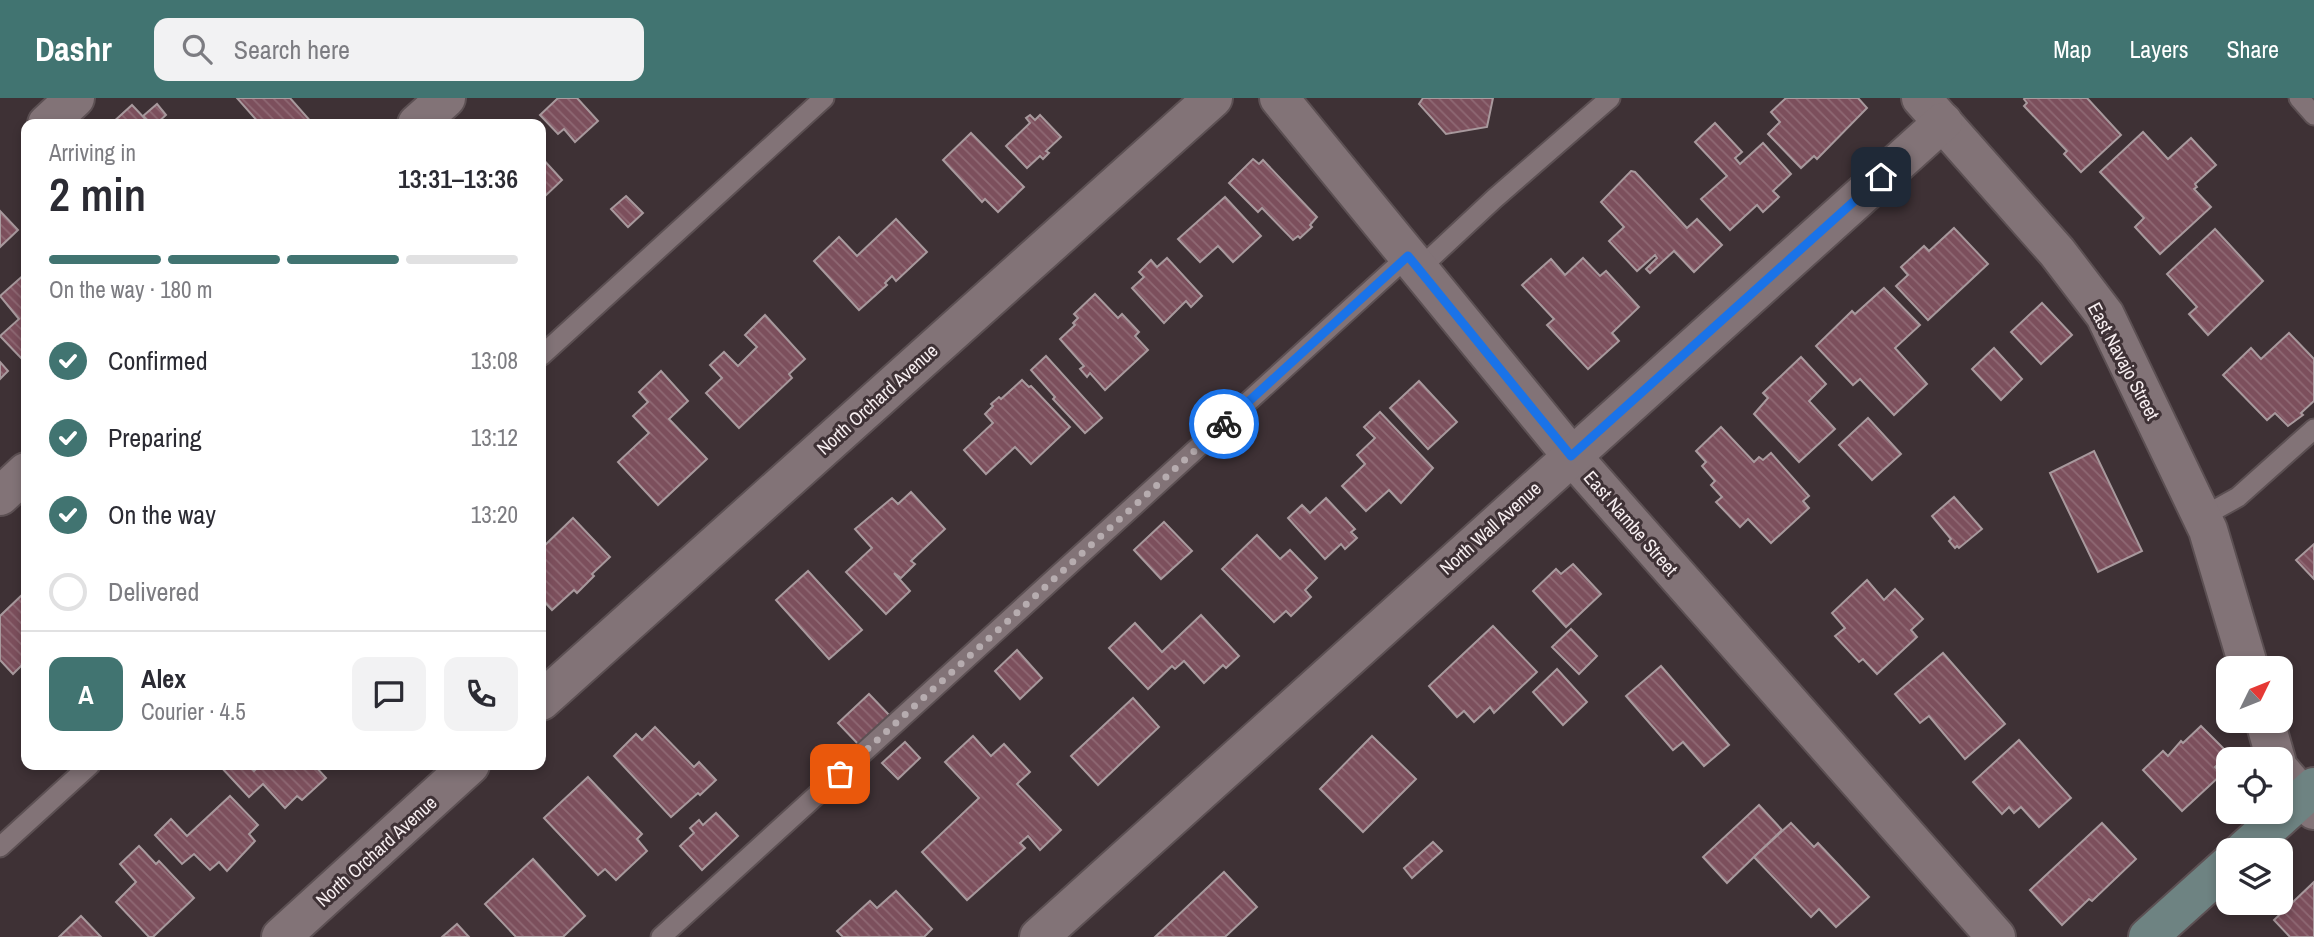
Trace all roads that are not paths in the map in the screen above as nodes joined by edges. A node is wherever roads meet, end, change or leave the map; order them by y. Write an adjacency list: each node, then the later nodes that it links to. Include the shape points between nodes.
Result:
1 (74, 98): 10 (street)
2 (446, 98): 11 (street)
3 (824, 98): 13 (lane)
4 (1213, 98): 20 (street, North Orchard Avenue)
5 (1279, 98): 12 (street, East Nambe Street)
6 (1609, 98): 12 (lane)
7 (2298, 98): 9 (lane)
8 (1932, 110): 15 (street, North Wall Avenue); 18 (street, East Navajo Street, via 2057,252 2105,315)
9 (2314, 115)
10 (52, 119)
11 (422, 119)
12 (1414, 262): 15 (street, East Nambe Street); 28 (lane)
13 (546, 351)
14 (2314, 429): 18 (lane, via 2238,497)
15 (1571, 456): 29 (street, North Wall Avenue); 30 (street, East Nambe Street)
16 (21, 477): 17 (street)
17 (0, 496)
18 (2202, 517): 19 (street, East Navajo Street)
19 (2245, 656)
20 (546, 695)
21 (85, 770): 25 (lane)
22 (465, 770): 27 (street, North Orchard Avenue)
23 (2303, 791): 24 (street)
24 (2256, 838)
25 (0, 847)
26 (2216, 876): 31 (street)
27 (281, 937)
28 (661, 937)
29 (1039, 937)
30 (1996, 937)
31 (2148, 937)

